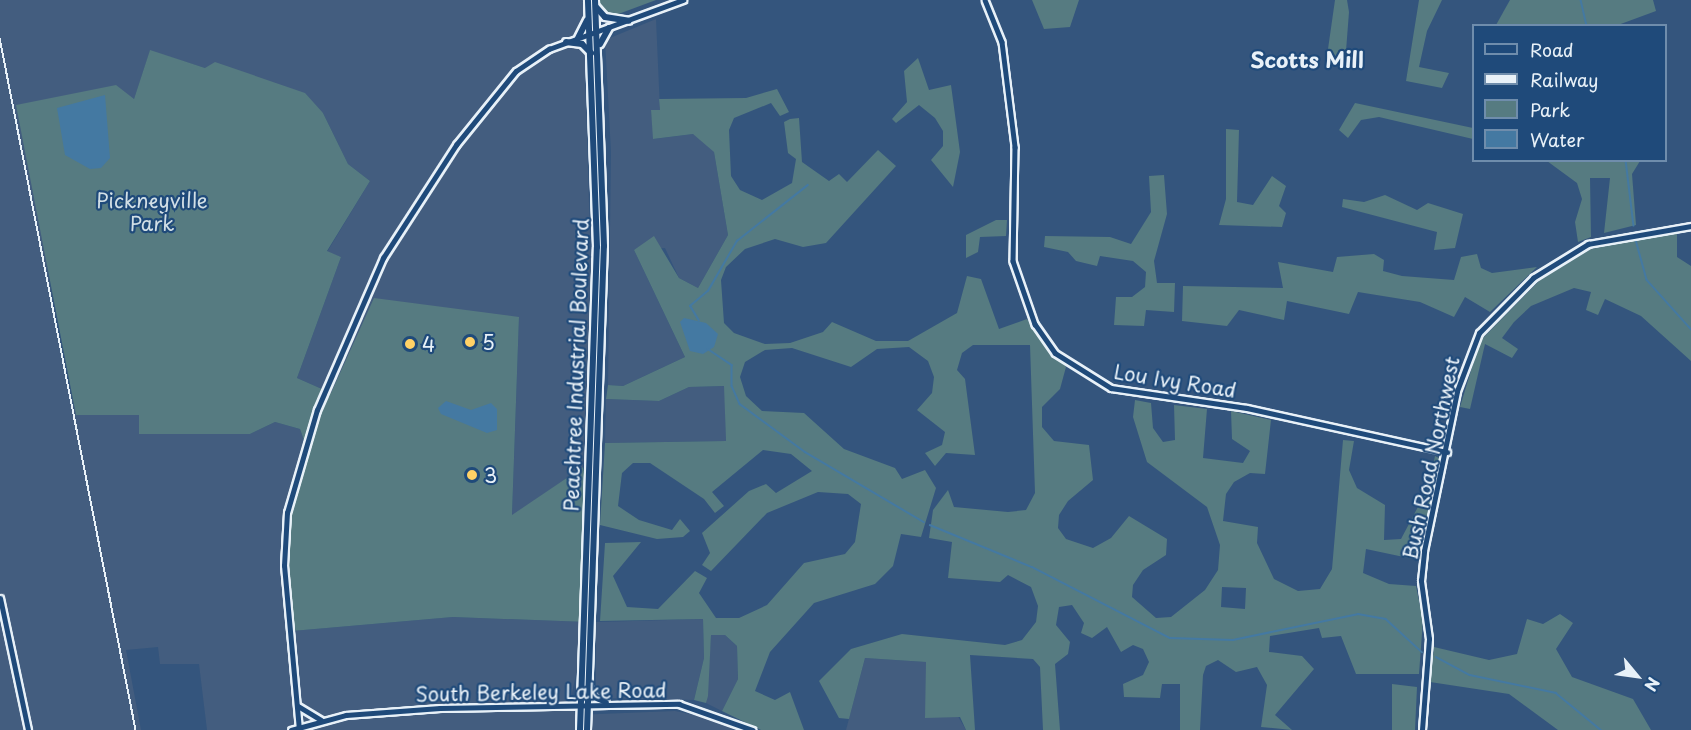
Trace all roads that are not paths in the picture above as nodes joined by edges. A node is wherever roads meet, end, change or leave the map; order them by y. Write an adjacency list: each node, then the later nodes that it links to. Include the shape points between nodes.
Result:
1 (588, 0): 5 (highway, Peachtree Industrial Boulevard)
2 (683, 0): 6 (street)
3 (985, 0): 15 (street, Lou Ivy Road, via 1002,42 1015,147 1013,261 1035,324 1055,353 1111,388 1247,408)
4 (596, 3): 6 (highway, via 605,17); 8 (highway, Peachtree Industrial Boulevard)
5 (589, 11): 9 (highway, Peachtree Industrial Boulevard); 10 (highway)
6 (629, 21): 7 (street)
7 (609, 28): 8 (street); 12 (highway)
8 (598, 32): 9 (street); 12 (highway, Peachtree Industrial Boulevard)
9 (590, 34): 10 (street); 13 (highway, Peachtree Industrial Boulevard)
10 (578, 38): 11 (street)
11 (566, 42): 13 (highway, via 582,44); 19 (street, via 516,71 456,145 394,238 331,374 297,470 283,538)
12 (599, 51): 17 (highway, Peachtree Industrial Boulevard, via 604,246)
13 (591, 53): 21 (highway, Peachtree Industrial Boulevard, via 597,247)
14 (1691, 226): 15 (street, Bush Road Northwest, via 1588,244 1558,260 1507,301 1468,354)
15 (1447, 452): 31 (street, Bush Road Northwest, via 1422,565 1429,639)
16 (0, 598): 25 (main road)
17 (589, 680): 18 (street, via 596,700); 20 (highway, Peachtree Industrial Boulevard)
18 (627, 704): 20 (street, South Berkeley Lake Road); 30 (street, South Berkeley Lake Road, via 694,707)
19 (297, 705): 22 (street); 23 (street)
20 (588, 705): 21 (street, South Berkeley Lake Road); 29 (highway, Peachtree Industrial Boulevard)
21 (580, 706): 23 (street, South Berkeley Lake Road, via 493,705); 28 (highway, Peachtree Industrial Boulevard)
22 (298, 712): 24 (street); 26 (street)
23 (318, 720): 24 (street, South Berkeley Lake Road); 27 (street)
24 (299, 728): 26 (street, South Berkeley Lake Road)
25 (28, 730)
26 (290, 730)
27 (306, 730)
28 (580, 730)
29 (587, 730)
30 (753, 730)
31 (1422, 730)

